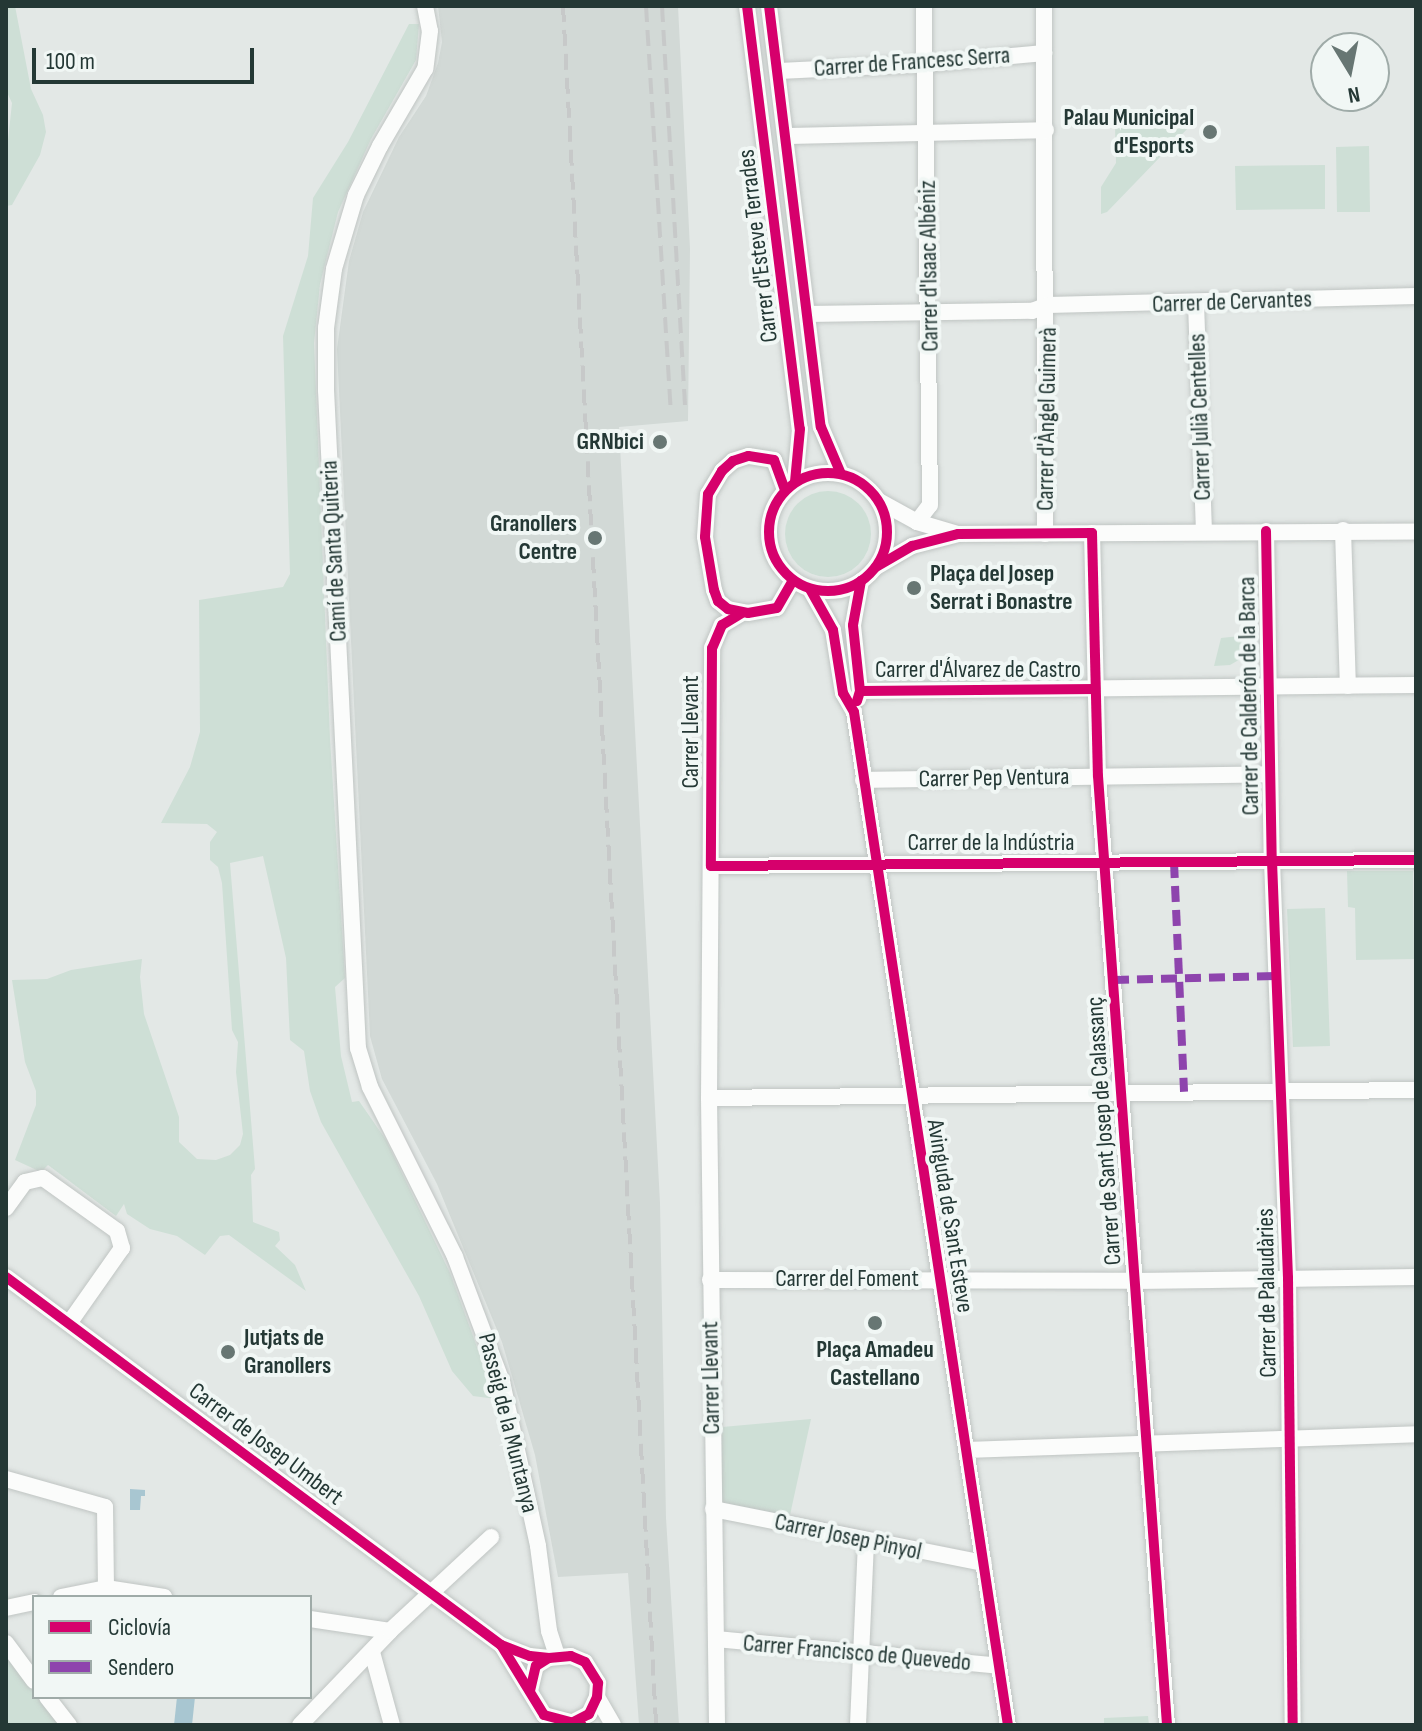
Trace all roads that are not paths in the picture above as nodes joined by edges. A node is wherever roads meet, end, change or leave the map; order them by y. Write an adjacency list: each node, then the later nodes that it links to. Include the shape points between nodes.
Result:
1 (425, 6): 52 (street, Camí de Santa Quiteria, via 430,31 425,69 356,195 334,269 326,344 358,1048)
2 (747, 6): 18 (street, Carrer d'Esteve Terrades, via 800,429)
3 (769, 6): 8 (street, Carrer d'Esteve Terrades)
4 (924, 6): 7 (street, Carrer d'Isaac Albéniz)
5 (1044, 6): 6 (street, Carrer d'Àngel Guimerà)
6 (1045, 53): 7 (street, Carrer de Francesc Serra); 9 (street, Carrer d'Àngel Guimerà)
7 (924, 64): 8 (street, Carrer de Francesc Serra); 10 (street, Carrer d'Isaac Albéniz)
8 (779, 71): 11 (street, Carrer d'Esteve Terrades)
9 (1046, 130): 10 (street); 14 (street, Carrer d'Àngel Guimerà)
10 (928, 131): 11 (street); 15 (street, Carrer d'Isaac Albéniz)
11 (786, 136): 16 (street, Carrer d'Esteve Terrades)
12 (1416, 296): 13 (street, Carrer de Cervantes)
13 (1196, 303): 14 (street, Carrer de Cervantes); 23 (street, Carrer Julià Centelles)
14 (1048, 305): 15 (street, Carrer de Cervantes, via 1032,311); 27 (street, Carrer d'Àngel Guimerà)
15 (930, 311): 16 (street, Carrer de Cervantes); 20 (street, Carrer d'Isaac Albéniz, via 930,505)
16 (807, 314): 17 (street, Carrer d'Esteve Terrades, via 821,427)
17 (841, 474): 18 (street, via 818,473); 19 (street, via 856,479)
18 (790, 486): 29 (street, via 774,505 769,537 776,562); 32 (street, via 774,460 748,456 722,471 708,494 705,537 714,590 722,604)
19 (879, 501): 20 (street); 28 (street, via 888,534)
20 (917, 522): 26 (street)
21 (1343, 530): 22 (street); 24 (street); 35 (street)
22 (1266, 531): 23 (street); 34 (street, Carrer de Calderón de la Barca)
23 (1204, 532): 25 (street)
24 (1416, 532)
25 (1092, 533): 27 (street); 36 (street, Carrer de Sant Josep de Calassanç)
26 (958, 534): 27 (street); 28 (street, via 912,546)
27 (1045, 534)
28 (876, 567): 30 (street)
29 (793, 580): 31 (street); 32 (street, via 777,608)
30 (861, 581): 31 (street, via 828,591); 37 (street, Avinguda de Sant Esteve, via 853,625)
31 (810, 589): 38 (street, Avinguda de Sant Esteve, via 833,630 843,693)
32 (742, 613): 46 (street, Carrer Llevant, via 722,625 712,648)
33 (1416, 685): 35 (street, Carrer d'Álvarez de Castro)
34 (1270, 686): 35 (street, Carrer d'Álvarez de Castro); 36 (street, Carrer d'Álvarez de Castro); 39 (street, Carrer de Calderón de la Barca)
35 (1348, 686)
36 (1095, 689): 37 (street, Carrer d'Álvarez de Castro); 40 (street, Carrer de Sant Josep de Calassanç)
37 (860, 691): 38 (street, Avinguda de Sant Esteve)
38 (854, 712): 41 (street, Avinguda de Sant Esteve)
39 (1269, 774): 40 (street, Carrer Pep Ventura); 43 (street, Carrer de Calderón de la Barca)
40 (1098, 776): 41 (street, Carrer Pep Ventura); 44 (street, Carrer de Sant Josep de Calassanç)
41 (863, 780): 45 (street, Avinguda de Sant Esteve)
42 (1416, 860): 43 (street, Carrer de la Indústria)
43 (1272, 861): 44 (street, Carrer de la Indústria); 49 (street, Carrer de Palaudàries)
44 (1104, 863): 45 (street, Carrer de la Indústria); 48 (street, Carrer de Sant Josep de Calassanç)
45 (876, 864): 46 (street, Carrer de la Indústria); 50 (street, Avinguda de Sant Esteve)
46 (711, 866): 51 (street, Carrer Llevant)
47 (1416, 1090): 49 (street)
48 (1123, 1093): 49 (street); 50 (street); 59 (street, Carrer de Sant Josep de Calassanç)
49 (1281, 1093): 56 (street, Carrer de Palaudàries)
50 (910, 1097): 51 (street); 57 (street, Avinguda de Sant Esteve)
51 (709, 1098): 58 (street, Carrer Llevant)
52 (384, 1113): 83 (street, Passeig de la Muntanya, via 455,1257 502,1382 538,1546)
53 (6, 1208): 60 (street, via 25,1182 43,1178 117,1231 122,1248)
54 (6, 1277): 60 (street, Carrer de Josep Umbert)
55 (1416, 1277): 56 (street, Carrer del Foment)
56 (1288, 1278): 59 (street, Carrer del Foment); 62 (street, Carrer de Palaudàries)
57 (940, 1279): 58 (street, Carrer del Foment); 59 (street, Carrer del Foment); 64 (street, Avinguda de Sant Esteve)
58 (710, 1280): 66 (street, Carrer Llevant)
59 (1135, 1281): 63 (street, Carrer de Sant Josep de Calassanç)
60 (70, 1322): 71 (street, Carrer de Josep Umbert)
61 (1416, 1434): 62 (street)
62 (1290, 1438): 63 (street); 98 (street, Carrer de Palaudàries)
63 (1149, 1441): 64 (street); 97 (street, Carrer de Sant Josep de Calassanç)
64 (967, 1450): 69 (street, Avinguda de Sant Esteve)
65 (6, 1479): 70 (street, via 105,1507)
66 (713, 1509): 68 (street, Carrer Josep Pinyol); 78 (street, Carrer Llevant)
67 (491, 1537): 71 (street)
68 (866, 1541): 69 (street, Carrer Josep Pinyol); 82 (street)
69 (984, 1563): 84 (street, Avinguda de Sant Esteve)
70 (106, 1588): 72 (street); 73 (street)
71 (430, 1594): 77 (street); 80 (street, Carrer de Josep Umbert)
72 (71, 1595)
73 (151, 1595)
74 (32, 1602): 75 (street)
75 (6, 1608)
76 (312, 1619): 77 (street)
77 (390, 1631): 81 (street)
78 (716, 1639): 82 (street, Carrer Francisco de Quevedo); 94 (street, Carrer Llevant)
79 (6, 1643): 85 (street)
80 (501, 1645): 83 (street, via 530,1656); 86 (street)
81 (372, 1652): 89 (street); 92 (street)
82 (861, 1654): 84 (street, Carrer Francisco de Quevedo); 95 (street)
83 (553, 1657): 86 (street, via 536,1666); 87 (street, via 571,1656 593,1671)
84 (999, 1666): 96 (street, Avinguda de Sant Esteve)
85 (32, 1678)
86 (530, 1691): 90 (street, via 544,1715)
87 (597, 1697): 90 (street, via 589,1714); 93 (street)
88 (49, 1699): 91 (street)
89 (309, 1721)
90 (568, 1723)
91 (69, 1725)
92 (392, 1725)
93 (613, 1725)
94 (717, 1725)
95 (858, 1725)
96 (1008, 1725)
97 (1167, 1725)
98 (1293, 1725)

